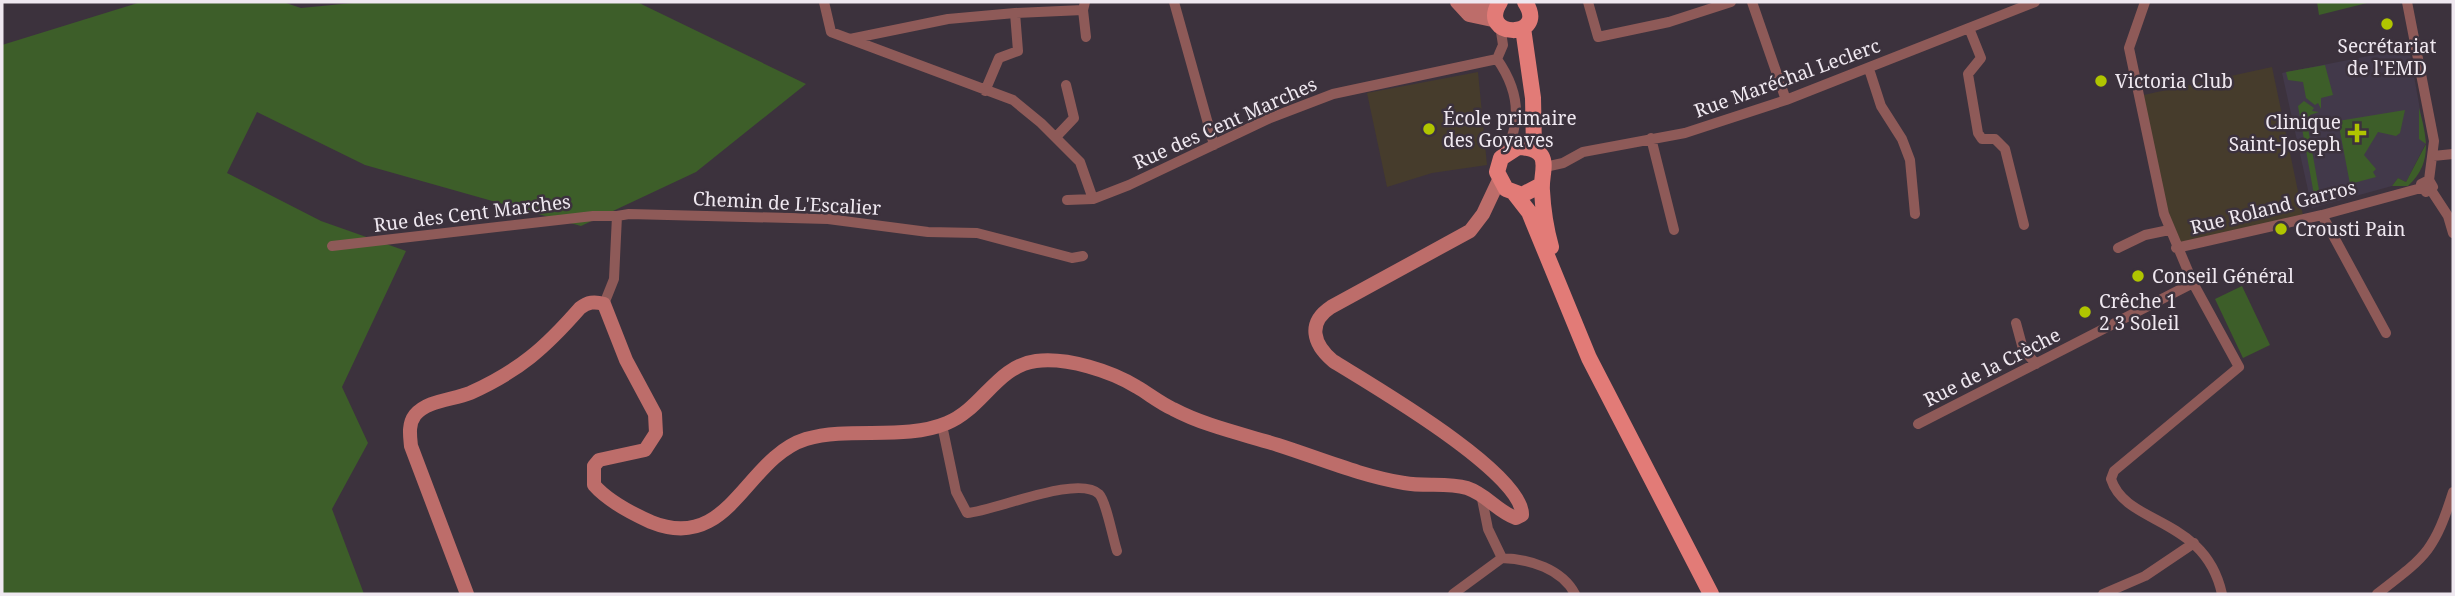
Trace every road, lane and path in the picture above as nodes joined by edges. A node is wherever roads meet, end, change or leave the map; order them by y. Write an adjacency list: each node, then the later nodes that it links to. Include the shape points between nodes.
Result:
1 (824, 2): 17 (street, via 831,32)
2 (1174, 2): 26 (street)
3 (1457, 2): 14 (main road, via 1469,15)
4 (1468, 2): 14 (main road)
5 (1588, 2): 6 (street, via 1598,37 1669,22)
6 (1731, 2)
7 (1752, 2): 22 (street)
8 (2035, 2): 15 (street, Rue Maréchal Leclerc)
9 (2145, 2): 44 (street, Rue Roland Garros, via 2129,48)
10 (2407, 2): 30 (street)
11 (1529, 4): 14 (main road, via 1529,20)
12 (1084, 6): 13 (street); 16 (street)
13 (1015, 13): 17 (street, via 948,19); 21 (street, via 1018,51 999,58)
14 (1505, 19): 18 (street); 23 (main road, via 1526,48)
15 (1969, 28): 19 (street, Rue Maréchal Leclerc); 42 (street, via 1981,58 1968,74 1978,133 1982,139 1995,139 2005,149)
16 (1086, 37)
17 (849, 40): 21 (street)
18 (1497, 60): 26 (street, Rue des Cent Marches, via 1333,94); 28 (street, via 1510,77 1517,114)
19 (1869, 69): 22 (street, Rue Maréchal Leclerc); 39 (street, via 1881,106 1910,160)
20 (1066, 85): 24 (street, via 1074,118)
21 (985, 91): 24 (street, via 1019,104)
22 (1786, 100): 25 (street, Rue Maréchal Leclerc, via 1685,133)
23 (1532, 124): 27 (main road); 28 (main road)
24 (1056, 137): 36 (street, via 1085,171)
25 (1651, 138): 31 (street, Rue Maréchal Leclerc, via 1583,152); 43 (street)
26 (1214, 145): 36 (street, Rue des Cent Marches)
27 (1534, 150): 28 (main road); 31 (main road)
28 (1508, 151): 32 (main road, via 1498,165)
29 (2453, 154): 30 (street)
30 (2433, 156): 34 (street)
31 (1545, 167): 33 (main road)
32 (1499, 180): 35 (main road); 38 (main road)
33 (1541, 185): 35 (main road, via 1530,194); 51 (main road, via 1548,237)
34 (2427, 186): 40 (street, Rue Roland Garros); 45 (street, via 2448,216)
35 (1513, 193): 38 (main road); 51 (main road, via 1529,212)
36 (1093, 199): 37 (street)
37 (1067, 200)
38 (1483, 214): 59 (main road, via 1463,236 1324,312 1315,327 1317,346 1324,353 1469,449 1515,496 1522,515 1511,516)
39 (1915, 215)
40 (2322, 215): 48 (street, Rue Roland Garros); 54 (street)
41 (617, 216): 46 (street, Rue des Cent Marches); 49 (street, Chemin de L'Escalier, via 828,219 986,234 1072,258); 52 (street, via 614,279)
42 (2024, 225)
43 (1674, 230)
44 (2169, 230): 47 (street); 48 (street, Rue Roland Garros)
45 (2453, 233)
46 (332, 246)
47 (2118, 248)
48 (2176, 248): 50 (street)
49 (1083, 256)
50 (2193, 283): 55 (street, Rue de la Crèche); 60 (street, via 2239,367 2110,476 2122,499)
51 (1562, 287): 66 (main road, via 1590,358)
52 (604, 304): 57 (main road, via 654,414 656,433 645,450 599,460 594,467 594,485 614,502 663,527 700,526 721,514 780,451 795,443 829,435); 63 (main road, via 586,303 545,348 503,375 415,415 411,446)
53 (2016, 323): 55 (street, via 2023,349)
54 (2386, 333)
55 (2036, 364): 56 (street, Rue de la Crèche)
56 (1918, 424)
57 (942, 425): 59 (main road, via 967,412 1007,372 1036,361 1056,361 1112,375 1188,416 1365,473); 61 (street, via 956,492 967,513 1062,489 1090,491 1101,499)
58 (2453, 492): 69 (street, via 2440,534 2427,554)
59 (1481, 494): 62 (street, via 1488,529)
60 (2194, 543): 67 (street, via 2145,576); 68 (street, via 2216,571)
61 (1118, 551)
62 (1502, 558): 64 (street); 65 (street, via 1549,568)
63 (467, 594)
64 (1453, 594)
65 (1576, 594)
66 (1711, 594)
67 (2103, 594)
68 (2222, 594)
69 (2377, 594)

